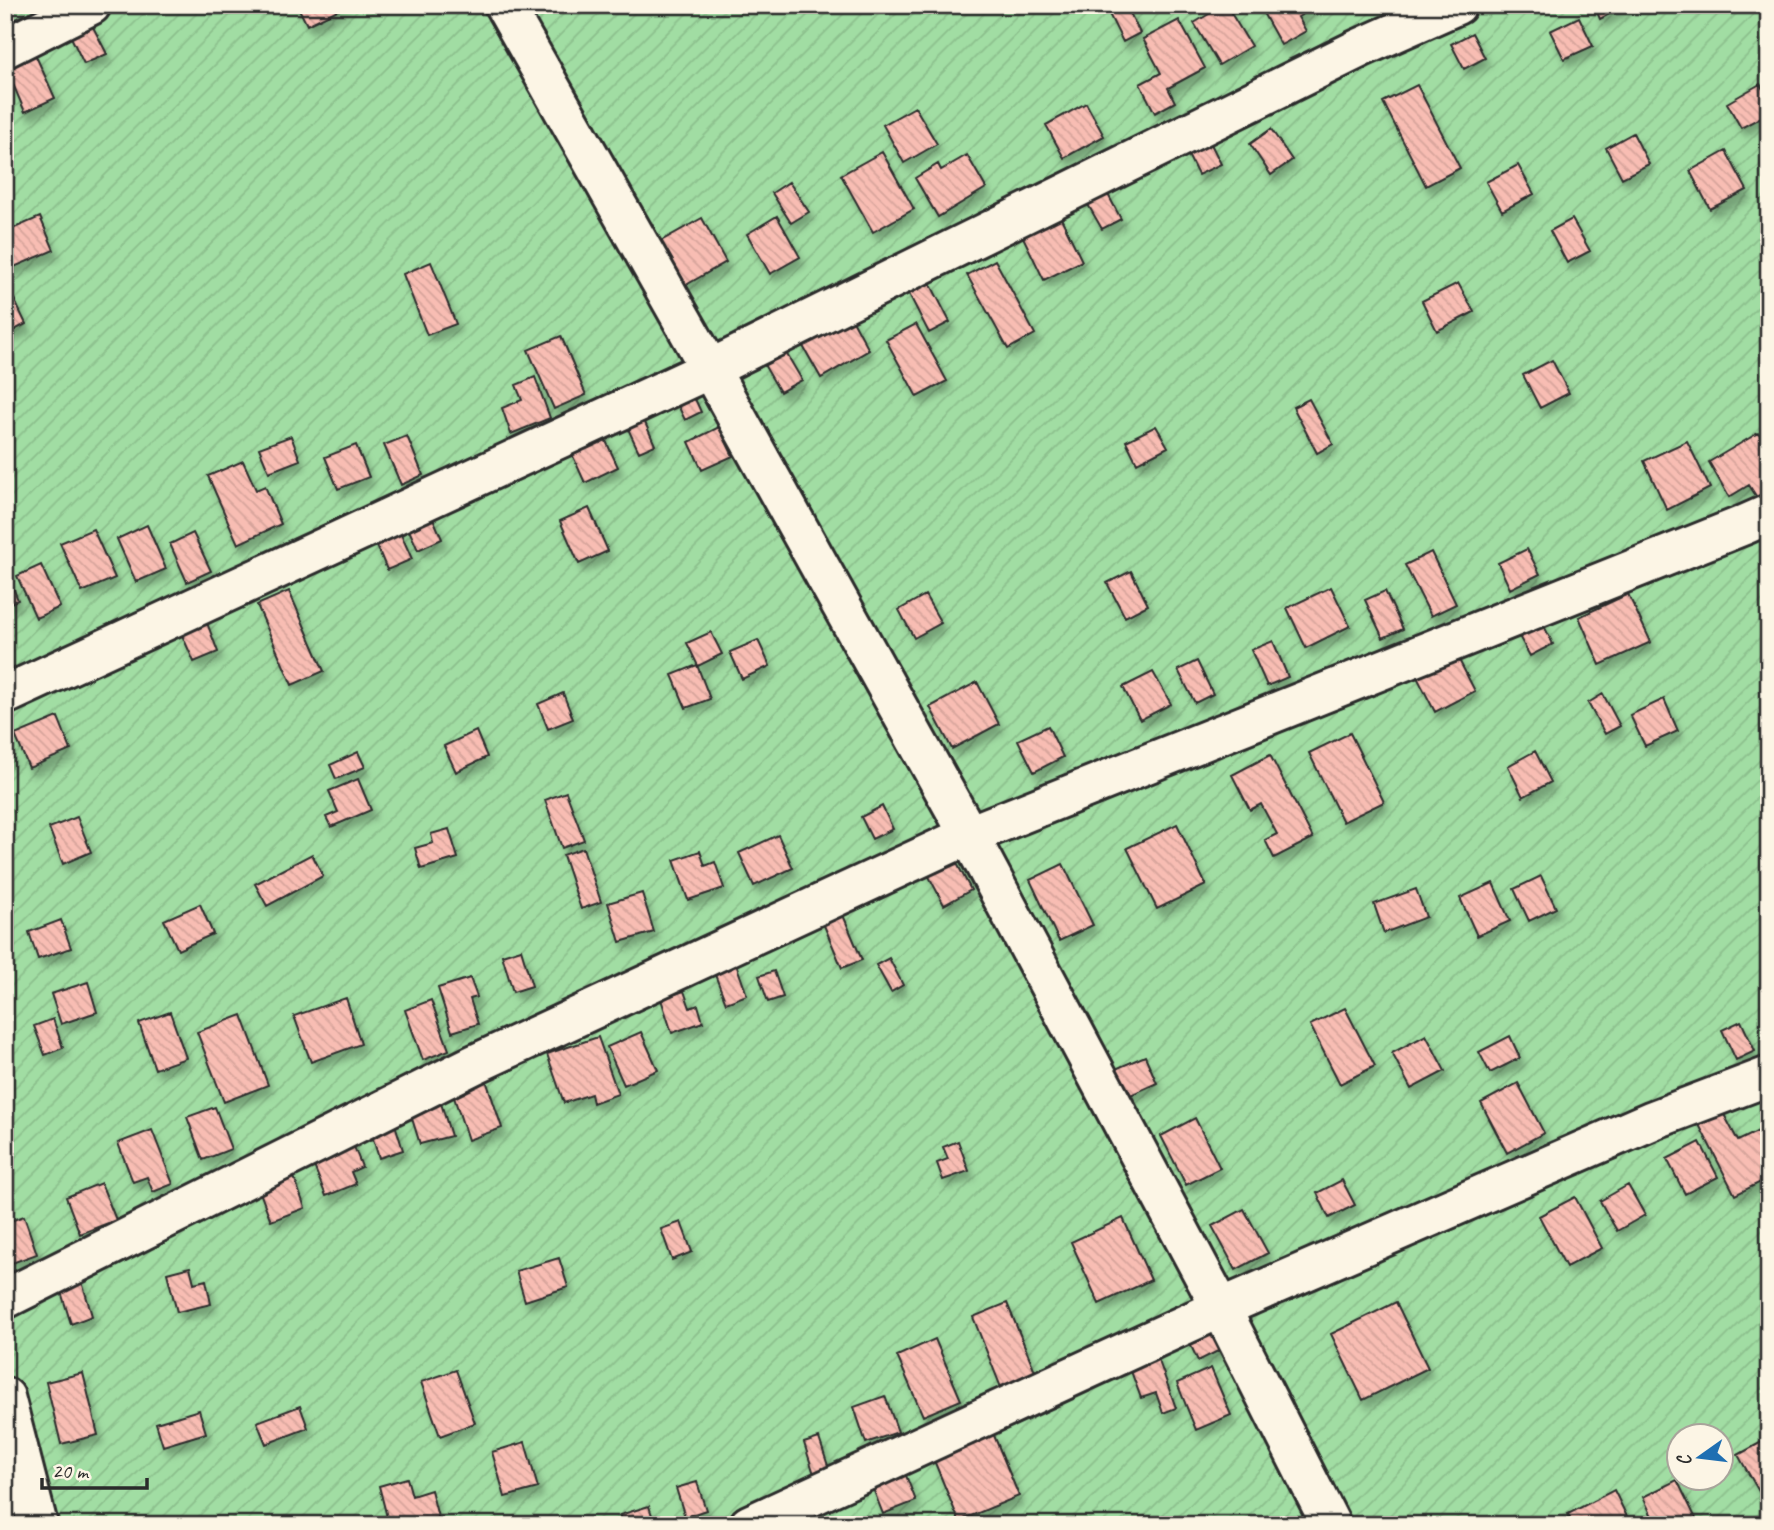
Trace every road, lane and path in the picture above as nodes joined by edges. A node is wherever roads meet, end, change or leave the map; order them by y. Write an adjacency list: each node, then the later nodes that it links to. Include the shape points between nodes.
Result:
1 (91, 5): 4 (lane)
2 (504, 5): 5 (lane)
3 (1457, 5): 5 (lane, via 1360,48)
4 (5, 48)
5 (710, 369): 7 (lane); 8 (lane)
6 (1769, 514): 8 (lane)
7 (5, 695)
8 (968, 835): 10 (lane, via 473,1065); 11 (lane)
9 (1769, 1076): 11 (lane, via 1653,1120)
10 (5, 1299)
11 (1221, 1308): 14 (lane); 15 (lane)
12 (6, 1403): 13 (lane)
13 (38, 1525)
14 (748, 1525)
15 (1331, 1525)

